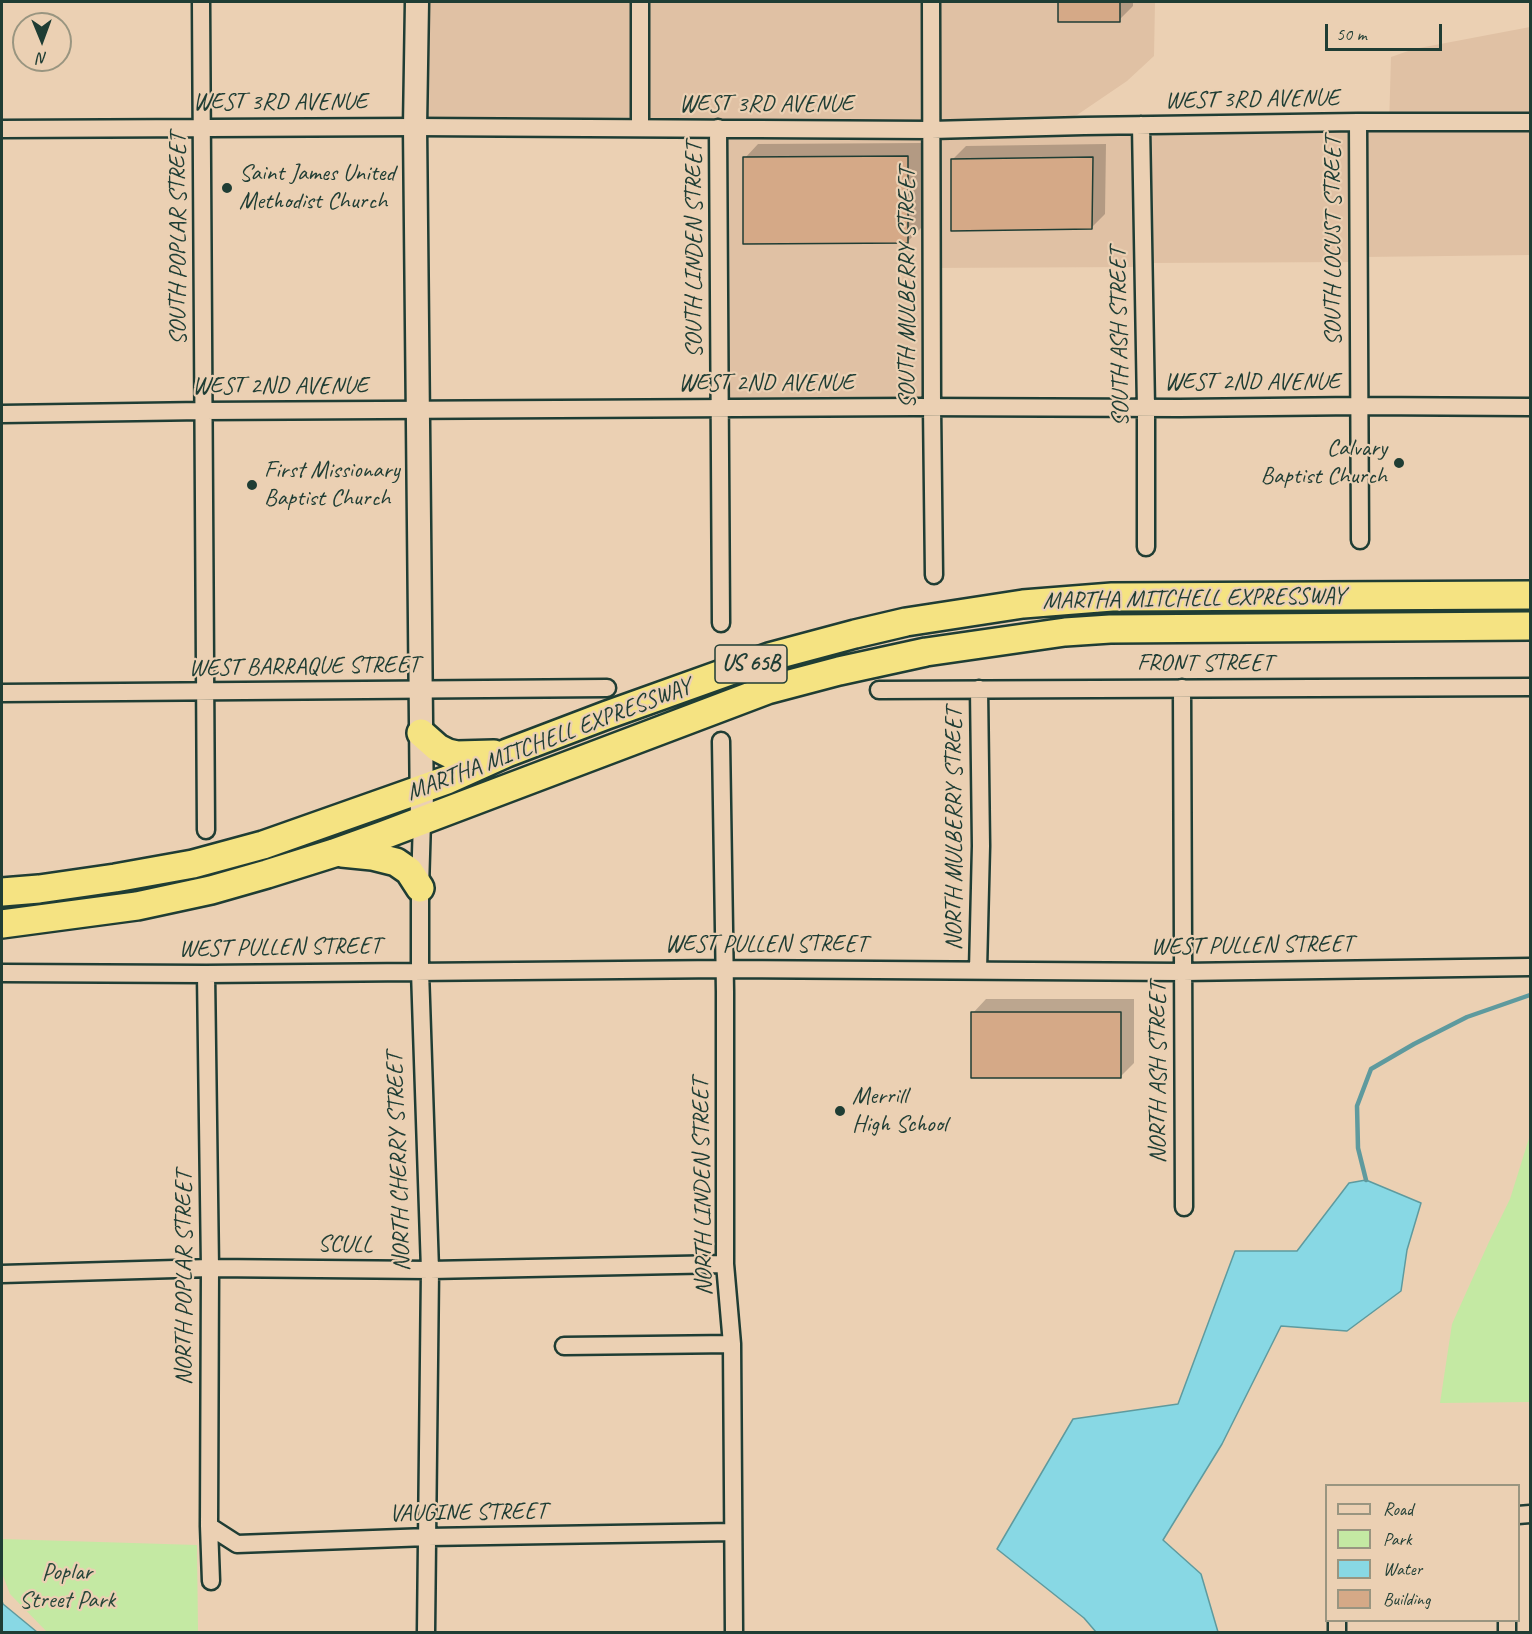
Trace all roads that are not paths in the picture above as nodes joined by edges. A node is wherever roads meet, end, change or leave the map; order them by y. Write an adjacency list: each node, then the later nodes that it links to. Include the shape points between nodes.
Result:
1 (201, 2): 8 (street, SOUTH POPLAR STREET)
2 (417, 2): 9 (main road, NORTH CHERRY STREET)
3 (640, 2): 10 (street)
4 (931, 2): 13 (street, SOUTH MULBERRY STREET)
5 (1358, 122): 6 (street, WEST 3RD AVENUE); 7 (street, WEST 3RD AVENUE); 14 (street, SOUTH LOCUST STREET)
6 (1530, 122)
7 (1141, 125): 13 (street, WEST 3RD AVENUE); 16 (street, SOUTH ASH STREET)
8 (202, 127): 9 (street, WEST 3RD AVENUE); 12 (street, WEST 3RD AVENUE); 20 (street, SOUTH POPLAR STREET)
9 (415, 127): 10 (street, WEST 3RD AVENUE); 19 (main road, NORTH CHERRY STREET)
10 (640, 128): 11 (street, WEST 3RD AVENUE)
11 (718, 128): 13 (street, WEST 3RD AVENUE); 18 (street, SOUTH LINDEN STREET)
12 (2, 129)
13 (931, 130): 15 (street, SOUTH MULBERRY STREET)
14 (1359, 406): 16 (street, WEST 2ND AVENUE); 17 (street, WEST 2ND AVENUE); 22 (street, SOUTH LOCUST STREET)
15 (932, 407): 16 (street, WEST 2ND AVENUE); 18 (street, WEST 2ND AVENUE); 24 (street, SOUTH MULBERRY STREET)
16 (1146, 407): 23 (street, SOUTH ASH STREET)
17 (1530, 407)
18 (720, 409): 19 (street, WEST 2ND AVENUE); 26 (street, SOUTH LINDEN STREET)
19 (418, 410): 20 (street, WEST 2ND AVENUE); 31 (main road, NORTH CHERRY STREET)
20 (203, 411): 21 (street, WEST 2ND AVENUE); 34 (street, SOUTH POPLAR STREET)
21 (2, 414)
22 (1360, 540)
23 (1146, 547)
24 (934, 574)
25 (1530, 595): 38 (highway, MARTHA MITCHELL EXPRESSWAY / US 65B, via 1112,597 967,611 875,629 769,657)
26 (721, 623)
27 (1530, 626): 40 (highway, MARTHA MITCHELL EXPRESSWAY / US 65B, via 1110,629 926,652 767,690)
28 (1530, 687): 30 (street, FRONT STREET)
29 (607, 688): 31 (street, WEST BARRAQUE STREET)
30 (1182, 688): 32 (street, FRONT STREET); 50 (street, NORTH ASH STREET)
31 (421, 689): 34 (street, WEST BARRAQUE STREET); 36 (main road, NORTH CHERRY STREET)
32 (979, 689): 33 (street, FRONT STREET); 48 (street, NORTH MULBERRY STREET)
33 (879, 690)
34 (204, 692): 35 (street, WEST BARRAQUE STREET); 41 (street)
35 (2, 693)
36 (421, 734): 38 (highway, via 448,753); 39 (main road, NORTH CHERRY STREET)
37 (721, 741): 47 (street, NORTH LINDEN STREET)
38 (507, 753): 39 (highway, MARTHA MITCHELL EXPRESSWAY / US 65B)
39 (422, 789): 40 (main road, NORTH CHERRY STREET); 44 (highway, MARTHA MITCHELL EXPRESSWAY / US 65B, via 263,845 193,864)
40 (422, 820): 42 (highway, MARTHA MITCHELL EXPRESSWAY / US 65B); 43 (street, NORTH CHERRY STREET)
41 (206, 830)
42 (334, 853): 43 (highway, via 396,862 409,871); 45 (highway, MARTHA MITCHELL EXPRESSWAY / US 65B, via 211,890 147,904)
43 (420, 888): 49 (street, NORTH CHERRY STREET)
44 (2, 892)
45 (2, 924)
46 (1530, 968): 50 (street, WEST PULLEN STREET)
47 (724, 969): 48 (street, WEST PULLEN STREET); 49 (street, WEST PULLEN STREET); 54 (street, NORTH LINDEN STREET)
48 (978, 970): 50 (street, WEST PULLEN STREET)
49 (420, 971): 52 (street, WEST PULLEN STREET); 56 (street, NORTH CHERRY STREET)
50 (1183, 972): 53 (street, NORTH ASH STREET)
51 (2, 973): 52 (street, WEST PULLEN STREET)
52 (206, 974): 55 (street, NORTH POPLAR STREET)
53 (1184, 1207)
54 (725, 1264): 56 (street, SCULL); 58 (street, NORTH LINDEN STREET)
55 (210, 1268): 56 (street, SCULL); 57 (street, SCULL); 60 (street, NORTH POPLAR STREET)
56 (430, 1270): 62 (street, NORTH CHERRY STREET)
57 (2, 1274)
58 (732, 1344): 59 (street); 61 (street, NORTH LINDEN STREET)
59 (564, 1347)
60 (209, 1526): 62 (street, VAUGINE STREET, via 237,1544); 63 (street, NORTH POPLAR STREET)
61 (733, 1532): 62 (street, VAUGINE STREET); 65 (street, NORTH LINDEN STREET)
62 (428, 1537): 64 (street, NORTH CHERRY STREET)
63 (210, 1581)
64 (426, 1632)
65 (734, 1632)

